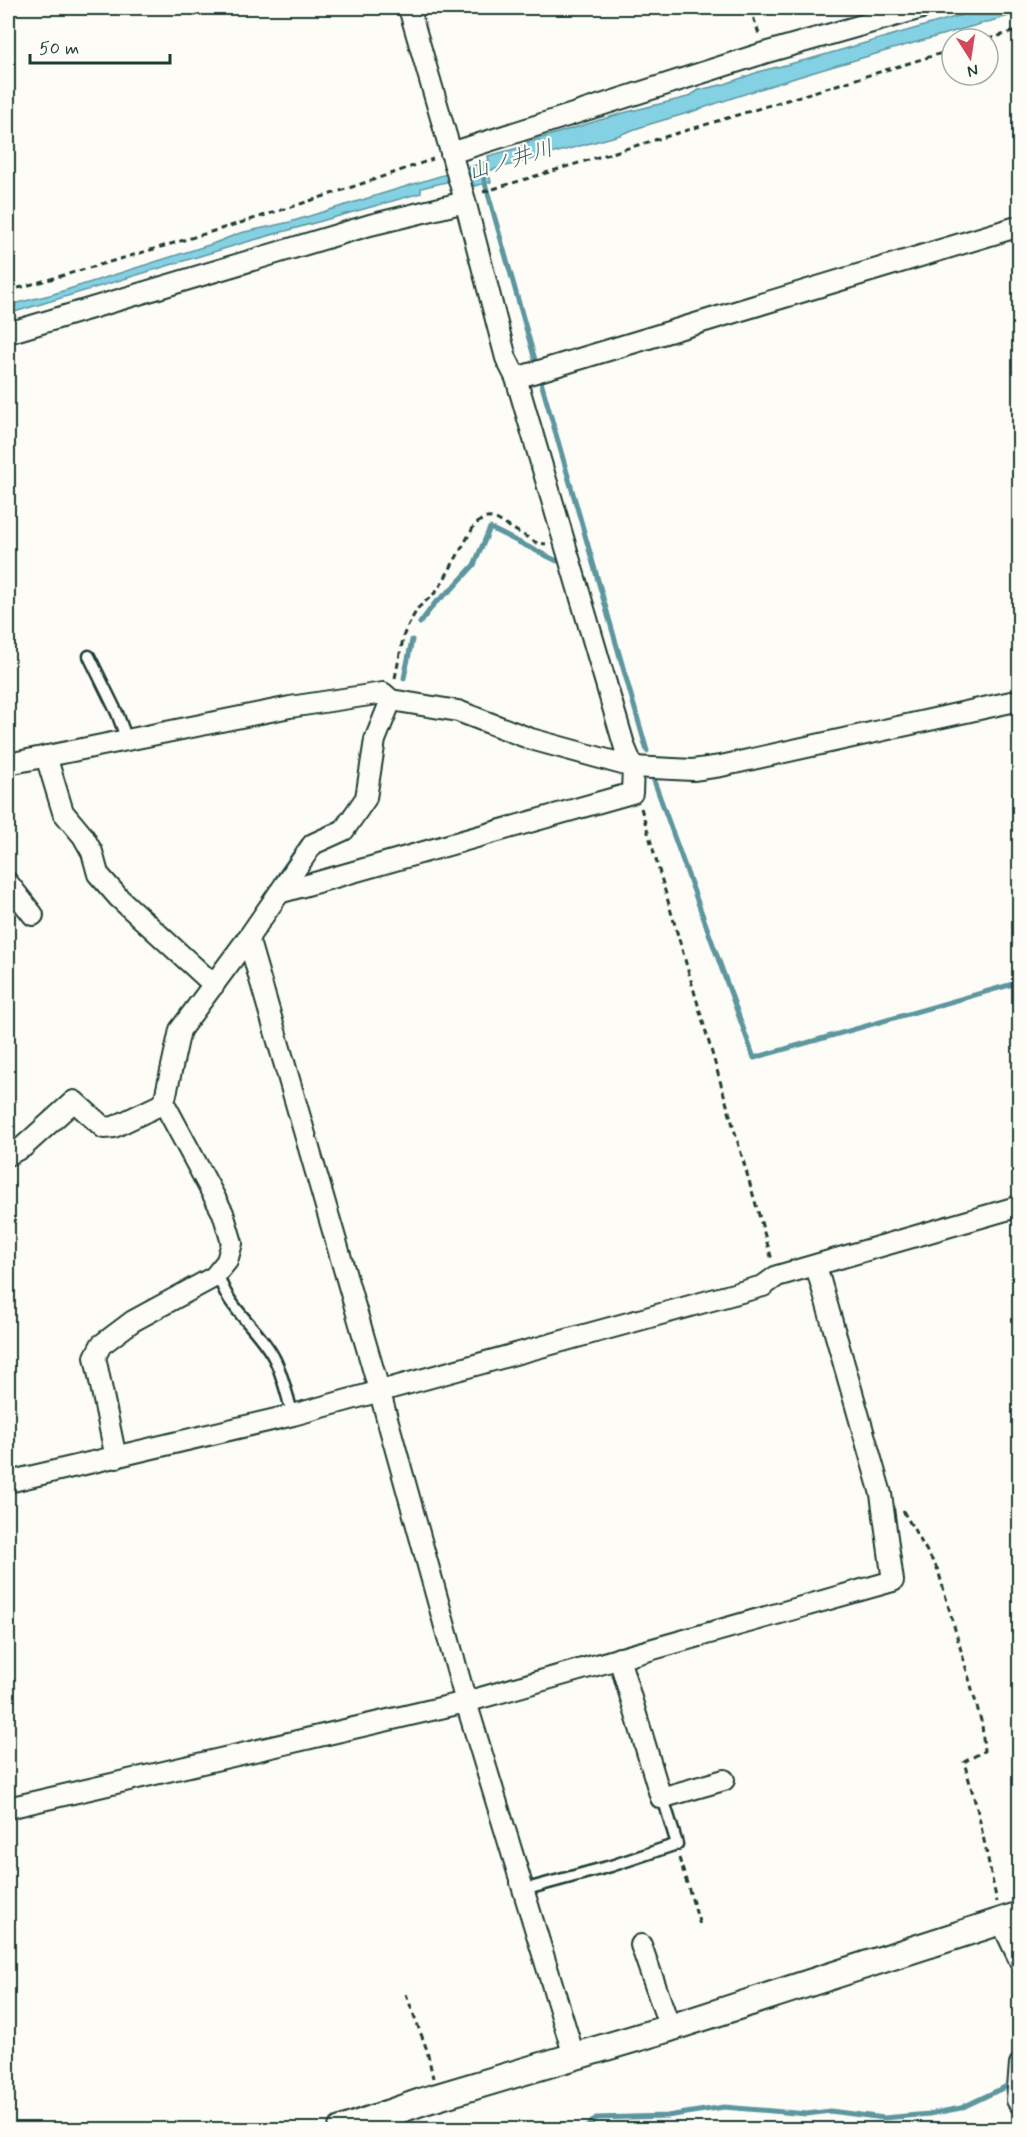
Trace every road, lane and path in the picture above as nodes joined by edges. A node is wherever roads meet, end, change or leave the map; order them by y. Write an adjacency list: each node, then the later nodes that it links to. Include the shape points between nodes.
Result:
1 (409, 8): 8 (street)
2 (750, 8): 6 (path)
3 (922, 8): 6 (street)
4 (1020, 30): 5 (path)
5 (1000, 36)
6 (764, 53): 8 (street)
7 (940, 54): 9 (path)
8 (451, 153): 9 (street); 11 (path, via 151,251)
9 (465, 200): 12 (street); 13 (street, via 506,358)
10 (1020, 226): 13 (street)
11 (8, 291)
12 (8, 333)
13 (516, 378): 14 (street)
14 (566, 548): 16 (path, via 537,543 496,519 481,519 438,590 418,608 404,634); 21 (street)
15 (89, 656): 18 (lane)
16 (391, 700): 18 (street, via 383,693 290,707); 21 (street, via 458,711 531,739); 24 (street, via 375,740 366,798 344,830 313,844)
17 (1020, 700): 21 (street, via 721,766 693,770)
18 (127, 740): 19 (street)
19 (46, 756): 20 (street); 27 (street, via 63,812 83,836 98,874)
20 (8, 764)
21 (633, 767): 22 (street)
22 (632, 793): 24 (street); 33 (path, via 638,799)
23 (8, 883): 25 (street)
24 (279, 893): 26 (street)
25 (33, 915)
26 (248, 938): 27 (street); 34 (street)
27 (214, 985): 28 (street, via 180,1030)
28 (164, 1103): 29 (street, via 104,1128 74,1101 23,1147); 32 (street, via 223,1213 232,1243 227,1261)
29 (8, 1155)
30 (1020, 1206): 31 (street)
31 (816, 1266): 33 (street); 38 (street)
32 (218, 1272): 35 (lane, via 227,1296 275,1358); 36 (street, via 133,1321 101,1345 95,1357)
33 (777, 1276): 34 (street, via 763,1286)
34 (380, 1393): 35 (street); 40 (street)
35 (293, 1416): 36 (street)
36 (116, 1458): 37 (street)
37 (8, 1482)
38 (877, 1482): 39 (street, via 892,1581); 46 (path, via 886,1484 938,1570 982,1724 984,1751 964,1762)
39 (619, 1658): 40 (street); 42 (street)
40 (466, 1702): 43 (street); 45 (street)
41 (724, 1780): 42 (street)
42 (663, 1798): 44 (lane)
43 (8, 1808)
44 (675, 1845): 45 (lane); 47 (path)
45 (523, 1890): 52 (street)
46 (1010, 1918): 49 (street); 51 (street)
47 (701, 1928)
48 (641, 1945): 51 (street)
49 (1020, 1961)
50 (406, 1994): 54 (path, via 427,2050)
51 (670, 2028): 52 (street)
52 (574, 2056): 54 (street)
53 (1020, 2064): 55 (street)
54 (437, 2097): 56 (street)
55 (1020, 2104)
56 (341, 2130)

